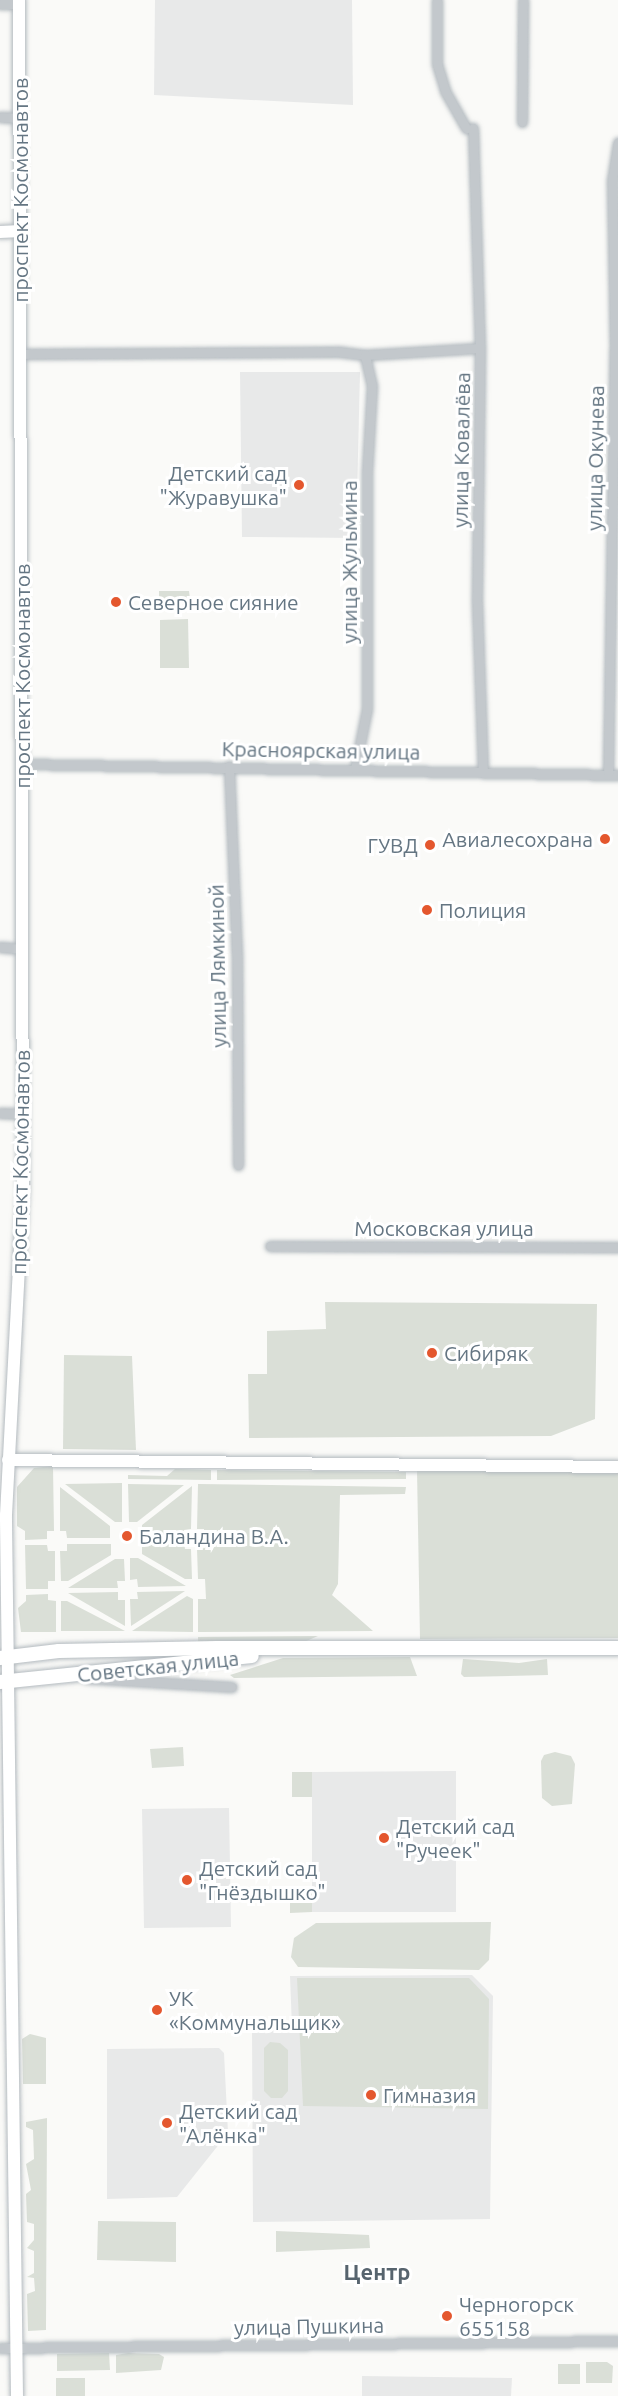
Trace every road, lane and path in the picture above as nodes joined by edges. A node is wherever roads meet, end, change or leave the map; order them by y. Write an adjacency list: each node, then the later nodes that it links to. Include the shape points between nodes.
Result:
1 (437, 0): 11 (street, улица Ковалёва, via 437,64 445,91 469,128)
2 (523, 0): 7 (street)
3 (19, 2): 4 (street); 6 (main road, проспект Космонавтов)
4 (0, 4)
5 (0, 117): 6 (street)
6 (20, 118): 9 (main road, проспект Космонавтов)
7 (522, 122)
8 (618, 142): 12 (street, улица Окунева, via 612,181)
9 (21, 231): 10 (main road); 13 (main road, проспект Космонавтов)
10 (0, 232)
11 (480, 348): 14 (street); 18 (street, улица Ковалёва, via 477,602)
12 (616, 350): 19 (street, улица Окунева)
13 (19, 354): 14 (street); 15 (main road, проспект Космонавтов)
14 (365, 355): 17 (street, улица Жульмина, via 372,386 367,472 368,709)
15 (22, 764): 16 (street, Красноярская улица); 21 (main road, проспект Космонавтов)
16 (229, 766): 17 (street, Красноярская улица); 24 (street, улица Лямкиной, via 237,954)
17 (355, 769): 18 (street, Красноярская улица)
18 (483, 771): 19 (street, Красноярская улица)
19 (613, 775)
20 (0, 947): 21 (street)
21 (22, 950): 23 (main road, проспект Космонавтов)
22 (0, 1113): 23 (street)
23 (23, 1114): 27 (main road, проспект Космонавтов, via 22,1230)
24 (238, 1165)
25 (270, 1246): 26 (street, Московская улица)
26 (618, 1247)
27 (8, 1460): 28 (main road); 31 (main road, проспект Космонавтов)
28 (618, 1467)
29 (618, 1648): 30 (main road, Советская улица)
30 (316, 1650): 31 (main road, Советская улица, via 70,1651); 32 (main road, Советская улица, via 103,1668)
31 (4, 1657): 33 (main road, проспект Космонавтов)
32 (60, 1676): 33 (main road, Советская улица); 34 (street)
33 (4, 1682): 36 (main road, проспект Космонавтов)
34 (232, 1687)
35 (618, 2341): 36 (street, улица Пушкина)
36 (16, 2347): 37 (street, улица Пушкина); 38 (main road, проспект Космонавтов)
37 (0, 2348)
38 (17, 2396)

